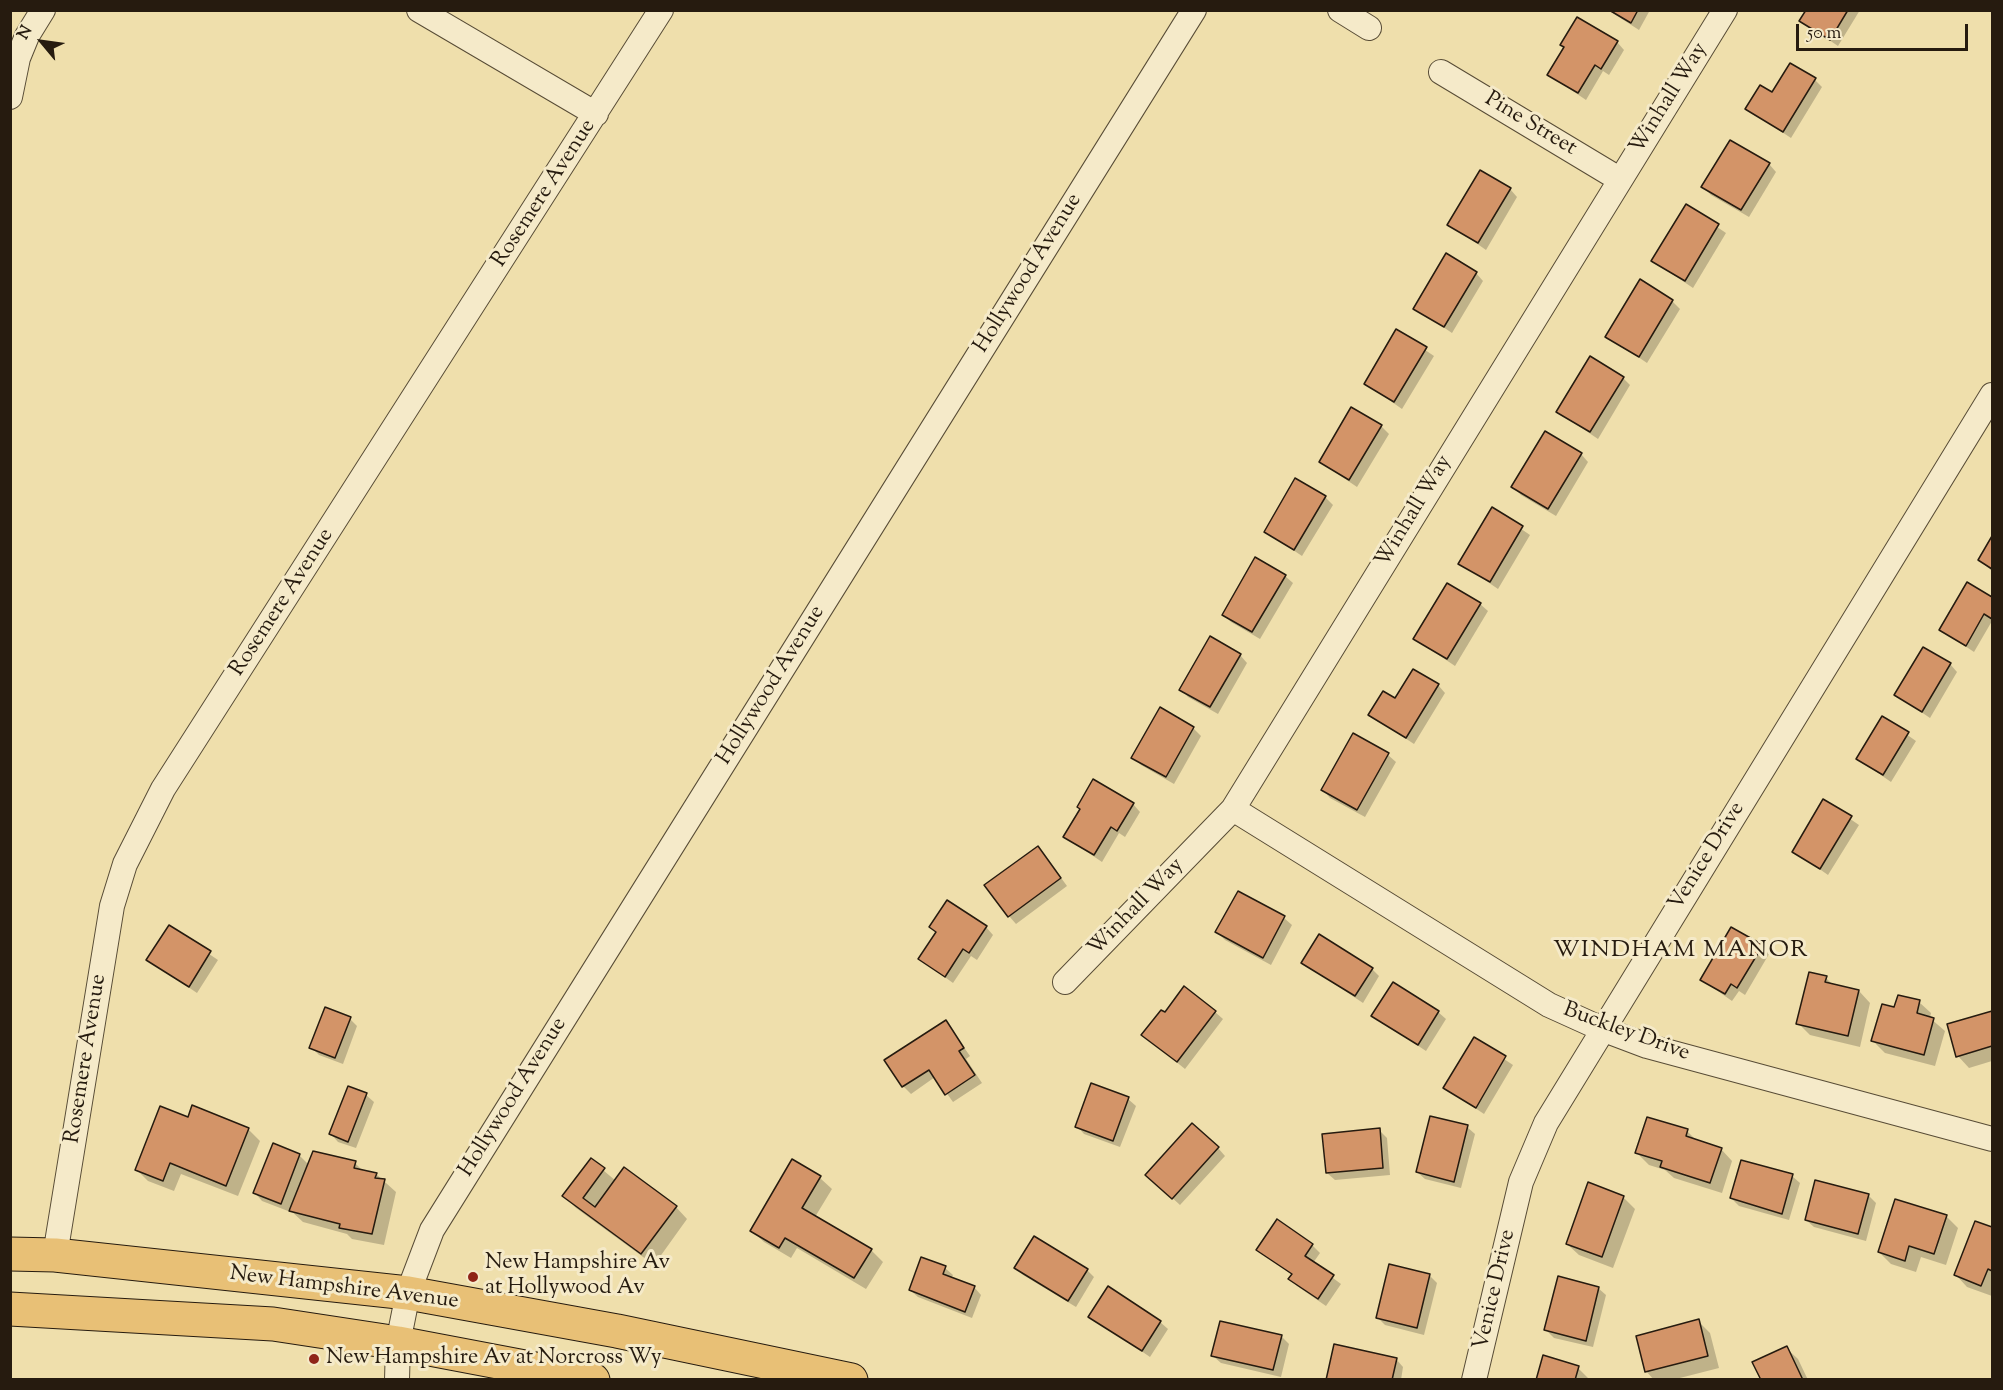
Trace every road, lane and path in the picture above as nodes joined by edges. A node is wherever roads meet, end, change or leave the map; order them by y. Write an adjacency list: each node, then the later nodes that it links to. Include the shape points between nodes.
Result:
1 (43, 10): 9 (street, via 18,58)
2 (419, 10): 10 (street)
3 (661, 10): 10 (street, Rosemere Avenue)
4 (1194, 10): 19 (street, Hollywood Avenue, via 432,1230)
5 (1340, 10): 7 (street)
6 (1725, 10): 11 (street, Winhall Way)
7 (1369, 28)
8 (1442, 72): 11 (street, Pine Street)
9 (10, 97)
10 (596, 114): 18 (street, Rosemere Avenue, via 163,789 125,864 112,906)
11 (1620, 179): 13 (street, Winhall Way)
12 (1992, 395): 15 (street, Venice Drive)
13 (1233, 809): 14 (street, Winhall Way); 15 (street, Buckley Drive, via 1549,1005)
14 (1065, 982)
15 (1602, 1029): 16 (street, Buckley Drive, via 1647,1046); 25 (street, Venice Drive, via 1546,1123 1521,1182)
16 (1992, 1139)
17 (10, 1254): 18 (main road, New Hampshire Avenue)
18 (55, 1255): 19 (main road, New Hampshire Avenue)
19 (408, 1293): 21 (street, Hollywood Avenue); 24 (main road, New Hampshire Avenue, via 617,1330)
20 (10, 1309): 21 (main road, New Hampshire Avenue, via 273,1324)
21 (399, 1343): 22 (street, Hollywood Avenue); 23 (main road, New Hampshire Avenue)
22 (397, 1380)
23 (593, 1380)
24 (850, 1380)
25 (1474, 1380)

